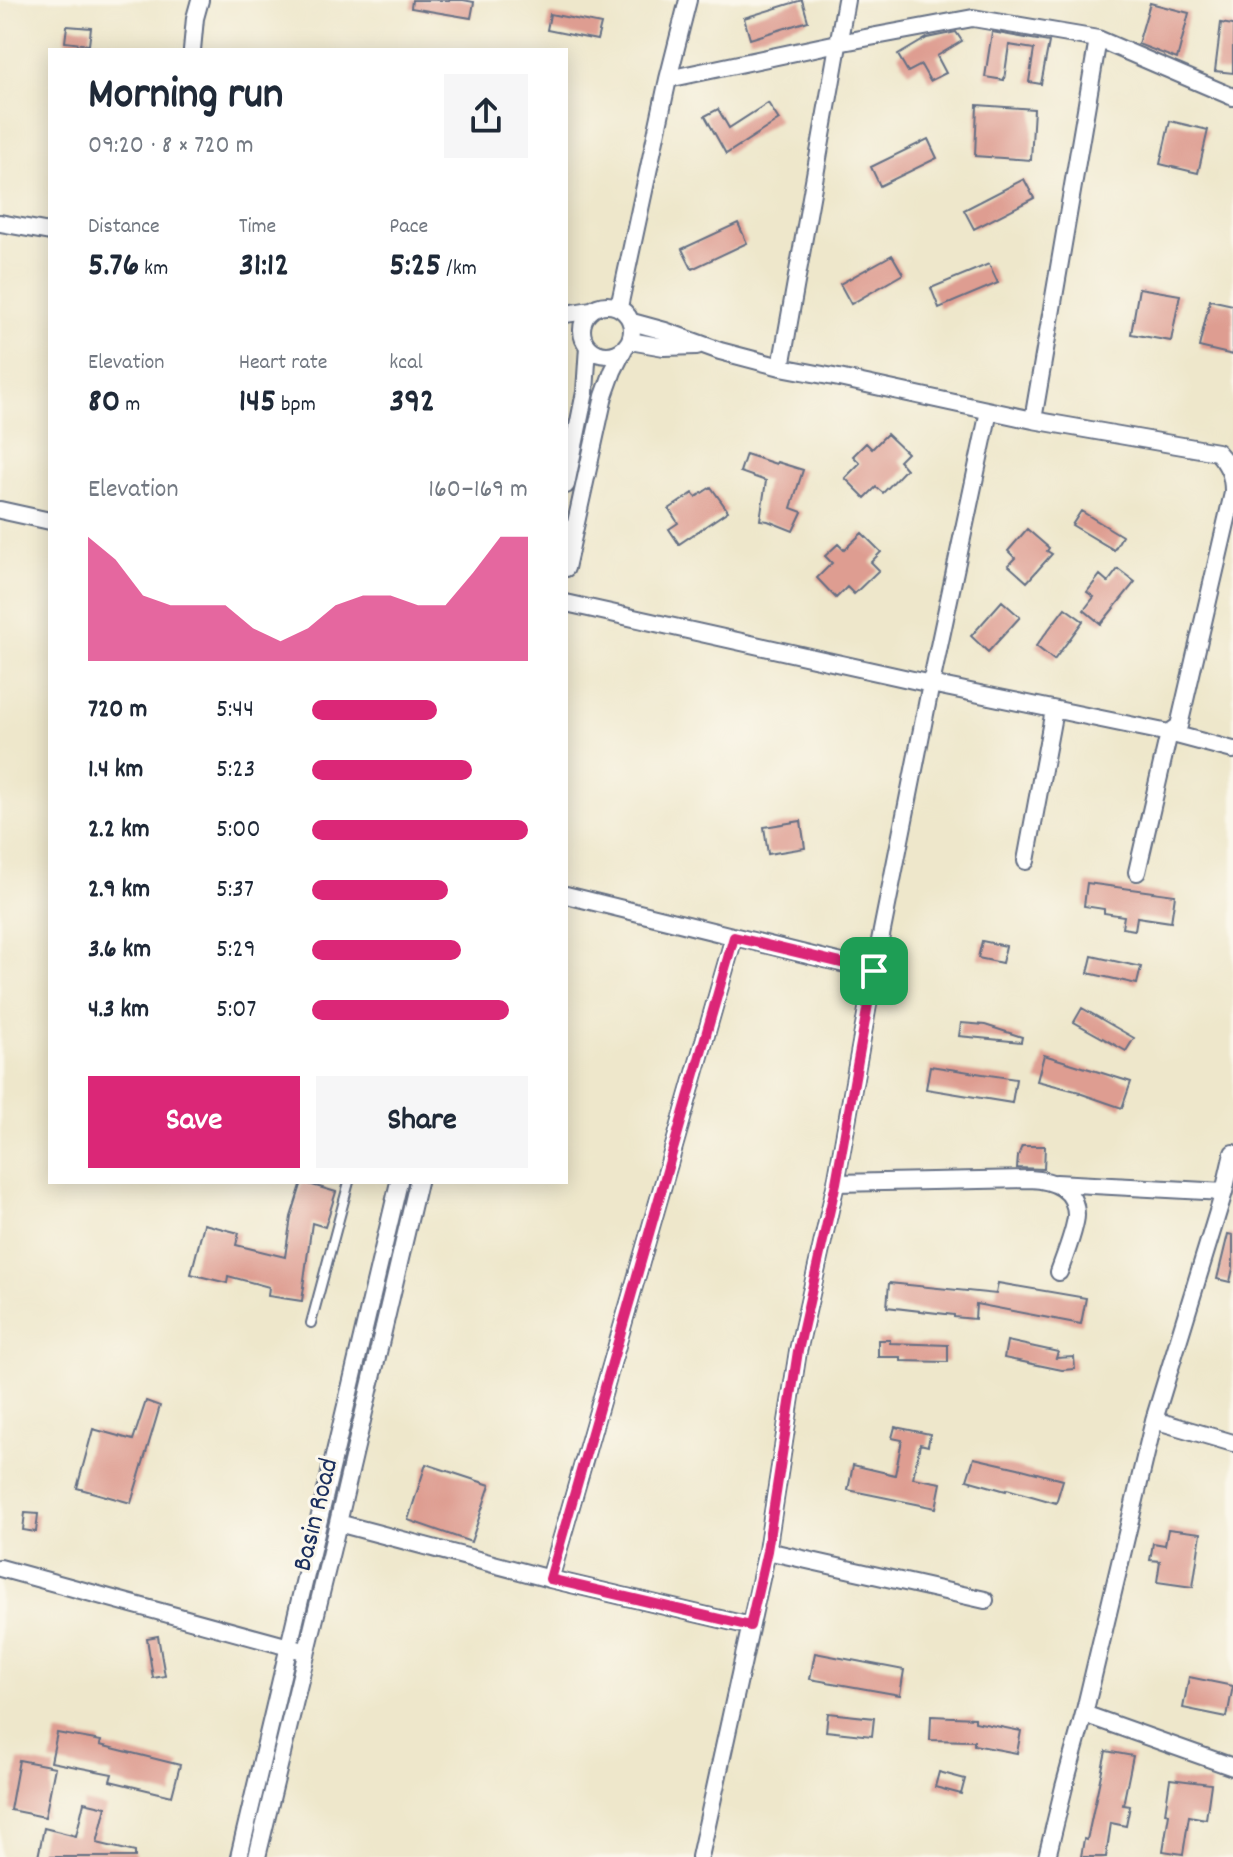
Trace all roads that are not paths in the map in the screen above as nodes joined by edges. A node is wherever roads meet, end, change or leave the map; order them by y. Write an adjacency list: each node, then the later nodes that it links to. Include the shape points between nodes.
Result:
1 (200, 0): 6 (street)
2 (688, 0): 7 (street)
3 (846, 0): 5 (street)
4 (1098, 39): 5 (street, via 973,18); 8 (street); 21 (street)
5 (838, 43): 7 (street); 19 (street)
6 (192, 48)
7 (668, 79): 11 (street)
8 (1233, 97)
9 (0, 223): 10 (street)
10 (48, 232)
11 (619, 307): 12 (street); 14 (street)
12 (591, 310): 13 (street); 16 (street, via 582,327)
13 (568, 314)
14 (632, 322): 17 (street); 18 (street)
15 (568, 331): 16 (street)
16 (586, 342): 17 (street, via 605,355); 22 (street, via 585,392)
17 (627, 345): 18 (street); 26 (street, via 604,396)
18 (706, 346): 19 (street)
19 (781, 367): 20 (street)
20 (989, 411): 21 (street); 28 (street)
21 (1033, 420): 23 (street, via 1217,452 1233,480)
22 (568, 475)
23 (1233, 492): 30 (street, via 1179,726)
24 (0, 510): 25 (street)
25 (48, 521)
26 (568, 559)
27 (568, 603): 28 (street)
28 (931, 684): 29 (street); 36 (street)
29 (1054, 710): 30 (street); 32 (street)
30 (1169, 733): 31 (street); 33 (street)
31 (1233, 750)
32 (1026, 861)
33 (1137, 872)
34 (568, 896): 35 (street)
35 (734, 937): 36 (street); 52 (street)
36 (874, 971): 39 (street)
37 (1233, 1153): 38 (street)
38 (1231, 1173): 44 (street)
39 (836, 1183): 40 (street); 50 (street, via 798,1351)
40 (1056, 1183): 44 (street); 45 (street, via 1067,1191 1076,1216)
41 (348, 1184): 46 (lane)
42 (399, 1184): 55 (street, Basin Road)
43 (418, 1184): 49 (street, Basin Road)
44 (1224, 1192): 47 (street)
45 (1059, 1272)
46 (311, 1323)
47 (1154, 1420): 48 (street); 56 (street)
48 (1233, 1443)
49 (338, 1523): 52 (street); 55 (street, Basin Road)
50 (767, 1551): 53 (street); 54 (street)
51 (0, 1568): 55 (street)
52 (550, 1579): 54 (street)
53 (985, 1600)
54 (750, 1626): 60 (street)
55 (298, 1649): 58 (street, Basin Road); 59 (street, Basin Road, via 275,1787)
56 (1084, 1714): 57 (street); 61 (street)
57 (1233, 1767)
58 (239, 1857)
59 (257, 1857)
60 (700, 1857)
61 (1047, 1857)

